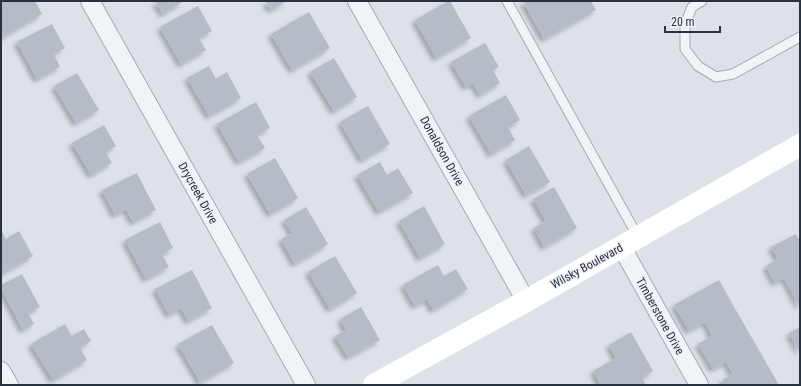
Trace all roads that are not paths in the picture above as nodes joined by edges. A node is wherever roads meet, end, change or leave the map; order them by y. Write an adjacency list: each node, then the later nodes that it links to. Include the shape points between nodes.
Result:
1 (90, 1): 11 (street, Drycreek Drive)
2 (357, 1): 8 (street, Donaldson Drive)
3 (507, 1): 7 (lane)
4 (702, 1): 5 (lane, via 692,7 685,25 685,49 698,66 716,77 733,74)
5 (800, 37)
6 (798, 151): 7 (main road, Wilsky Boulevard)
7 (630, 242): 8 (main road, Wilsky Boulevard); 13 (street, Timberstone Drive)
8 (526, 301): 12 (main road, Wilsky Boulevard)
9 (1, 370): 10 (street)
10 (9, 385)
11 (306, 385)
12 (374, 385)
13 (699, 385)

